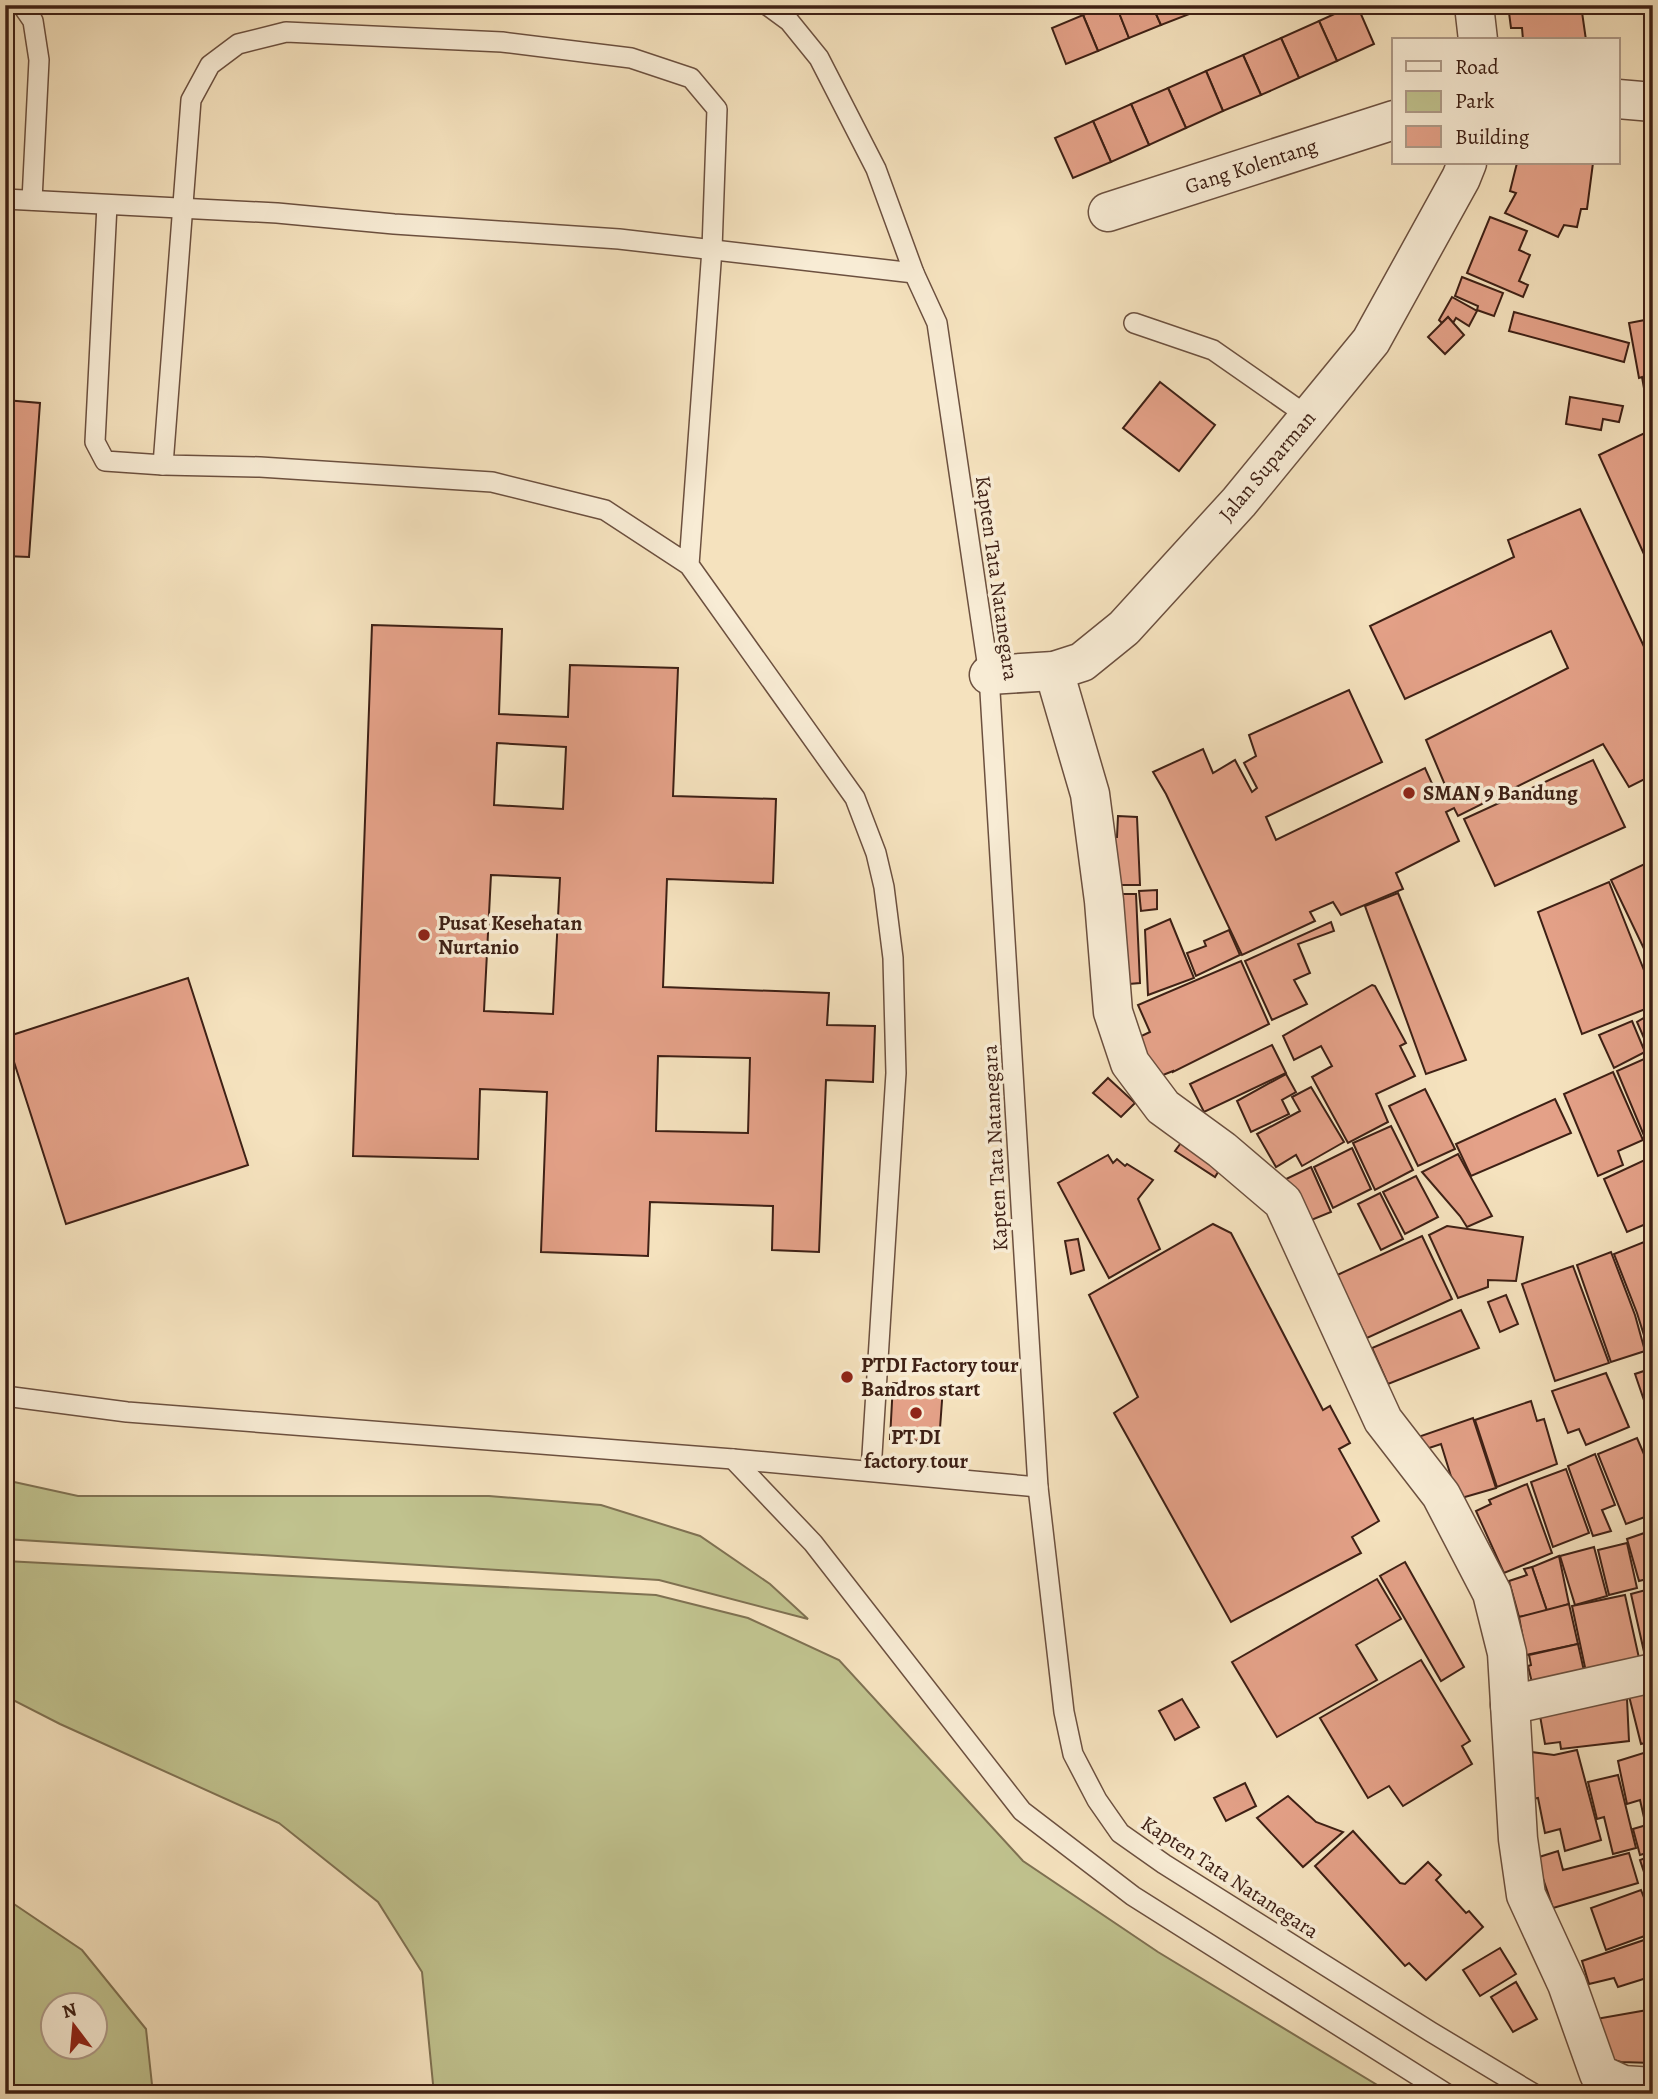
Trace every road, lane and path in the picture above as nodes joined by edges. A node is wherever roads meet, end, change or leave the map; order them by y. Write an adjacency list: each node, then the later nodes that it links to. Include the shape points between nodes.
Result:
1 (22, 5): 10 (lane, via 33,21 39,60)
2 (768, 5): 15 (lane, Kapten Tata Natanegara, via 789,21 819,58 876,169)
3 (1474, 5): 4 (street)
4 (1479, 38)
5 (1620, 99): 6 (street)
6 (1653, 102)
7 (1392, 121): 13 (street, Gang Kolentang)
8 (1466, 164): 17 (street, Jalan Suparman, via 1371,341)
9 (5, 199): 10 (lane)
10 (32, 200): 11 (lane)
11 (107, 205): 12 (lane); 18 (lane, via 95,442 105,461)
12 (182, 209): 14 (lane); 14 (lane, via 191,100 210,65 239,44 286,32 502,42 631,58 691,78 717,109); 18 (lane)
13 (1108, 212)
14 (712, 249): 15 (lane); 19 (lane)
15 (914, 273): 21 (lane, Kapten Tata Natanegara, via 937,323)
16 (1134, 323): 17 (lane, via 1213,350)
17 (1309, 417): 20 (street, Jalan Suparman, via 1124,628 1082,662)
18 (163, 465): 19 (lane, via 492,482 604,510)
19 (689, 565): 24 (lane, via 855,798 884,887 893,958 896,1073)
20 (1054, 671): 21 (street, Jalan Suparman); 27 (street, via 1090,794 1113,1012 1130,1063 1163,1107 1283,1202 1383,1420 1441,1495 1492,1592 1507,1653)
21 (989, 675): 25 (lane, Kapten Tata Natanegara)
22 (5, 1396): 23 (lane, via 127,1412)
23 (733, 1459): 24 (lane); 29 (lane, via 813,1544 1022,1811 1133,1896)
24 (871, 1471): 25 (lane)
25 (1038, 1487): 30 (lane, Kapten Tata Natanegara, via 1073,1754 1120,1833)
26 (1653, 1674): 27 (street)
27 (1510, 1705): 28 (street, via 1526,1895 1567,1984 1600,2074 1623,2085)
28 (1653, 2087)
29 (1447, 2094)
30 (1534, 2094)

